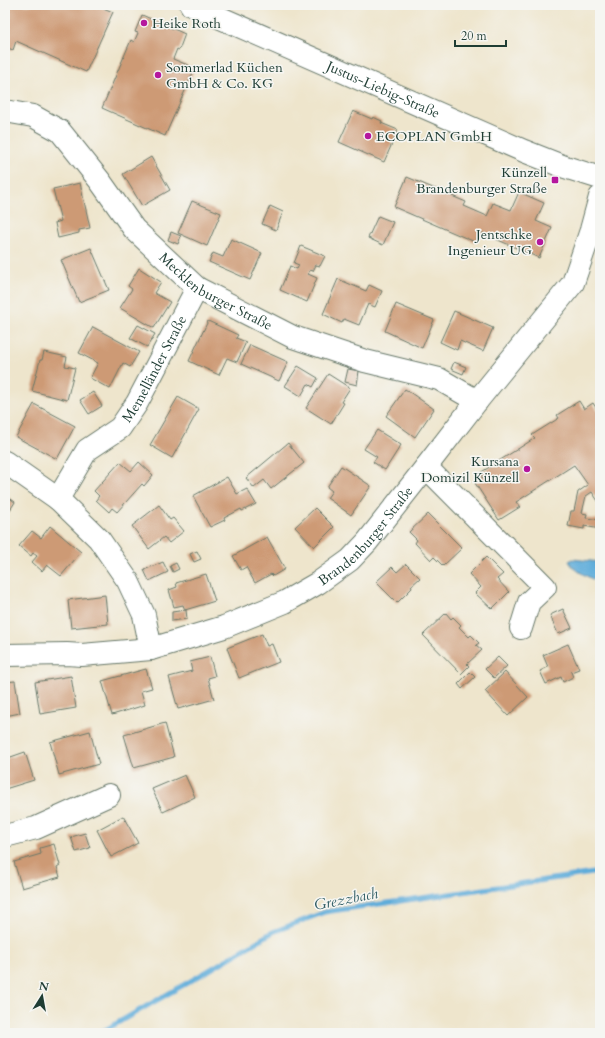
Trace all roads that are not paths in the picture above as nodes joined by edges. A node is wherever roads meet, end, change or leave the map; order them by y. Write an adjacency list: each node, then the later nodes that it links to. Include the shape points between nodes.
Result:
1 (191, 5): 3 (street, Justus-Liebig-Straße, via 259,42 562,166)
2 (5, 111): 5 (street, Mecklenburger Straße, via 33,116 60,131 134,229)
3 (600, 178)
4 (600, 197): 6 (street, Brandenburger Straße, via 573,283)
5 (197, 288): 6 (street, Mecklenburger Straße, via 293,337 365,361 439,378); 9 (street, Memelländer Straße, via 137,403 120,428 87,450)
6 (477, 401): 8 (street, Brandenburger Straße)
7 (5, 462): 9 (street)
8 (426, 467): 10 (street, via 544,588 529,602); 11 (street, Brandenburger Straße, via 367,542 350,560 318,583 285,602 224,627)
9 (58, 499): 11 (street, via 100,540 128,581 144,615)
10 (521, 628)
11 (151, 649): 12 (street, Brandenburger Straße, via 82,655)
12 (5, 655)
13 (109, 795): 14 (street, via 36,828)
14 (5, 836)

